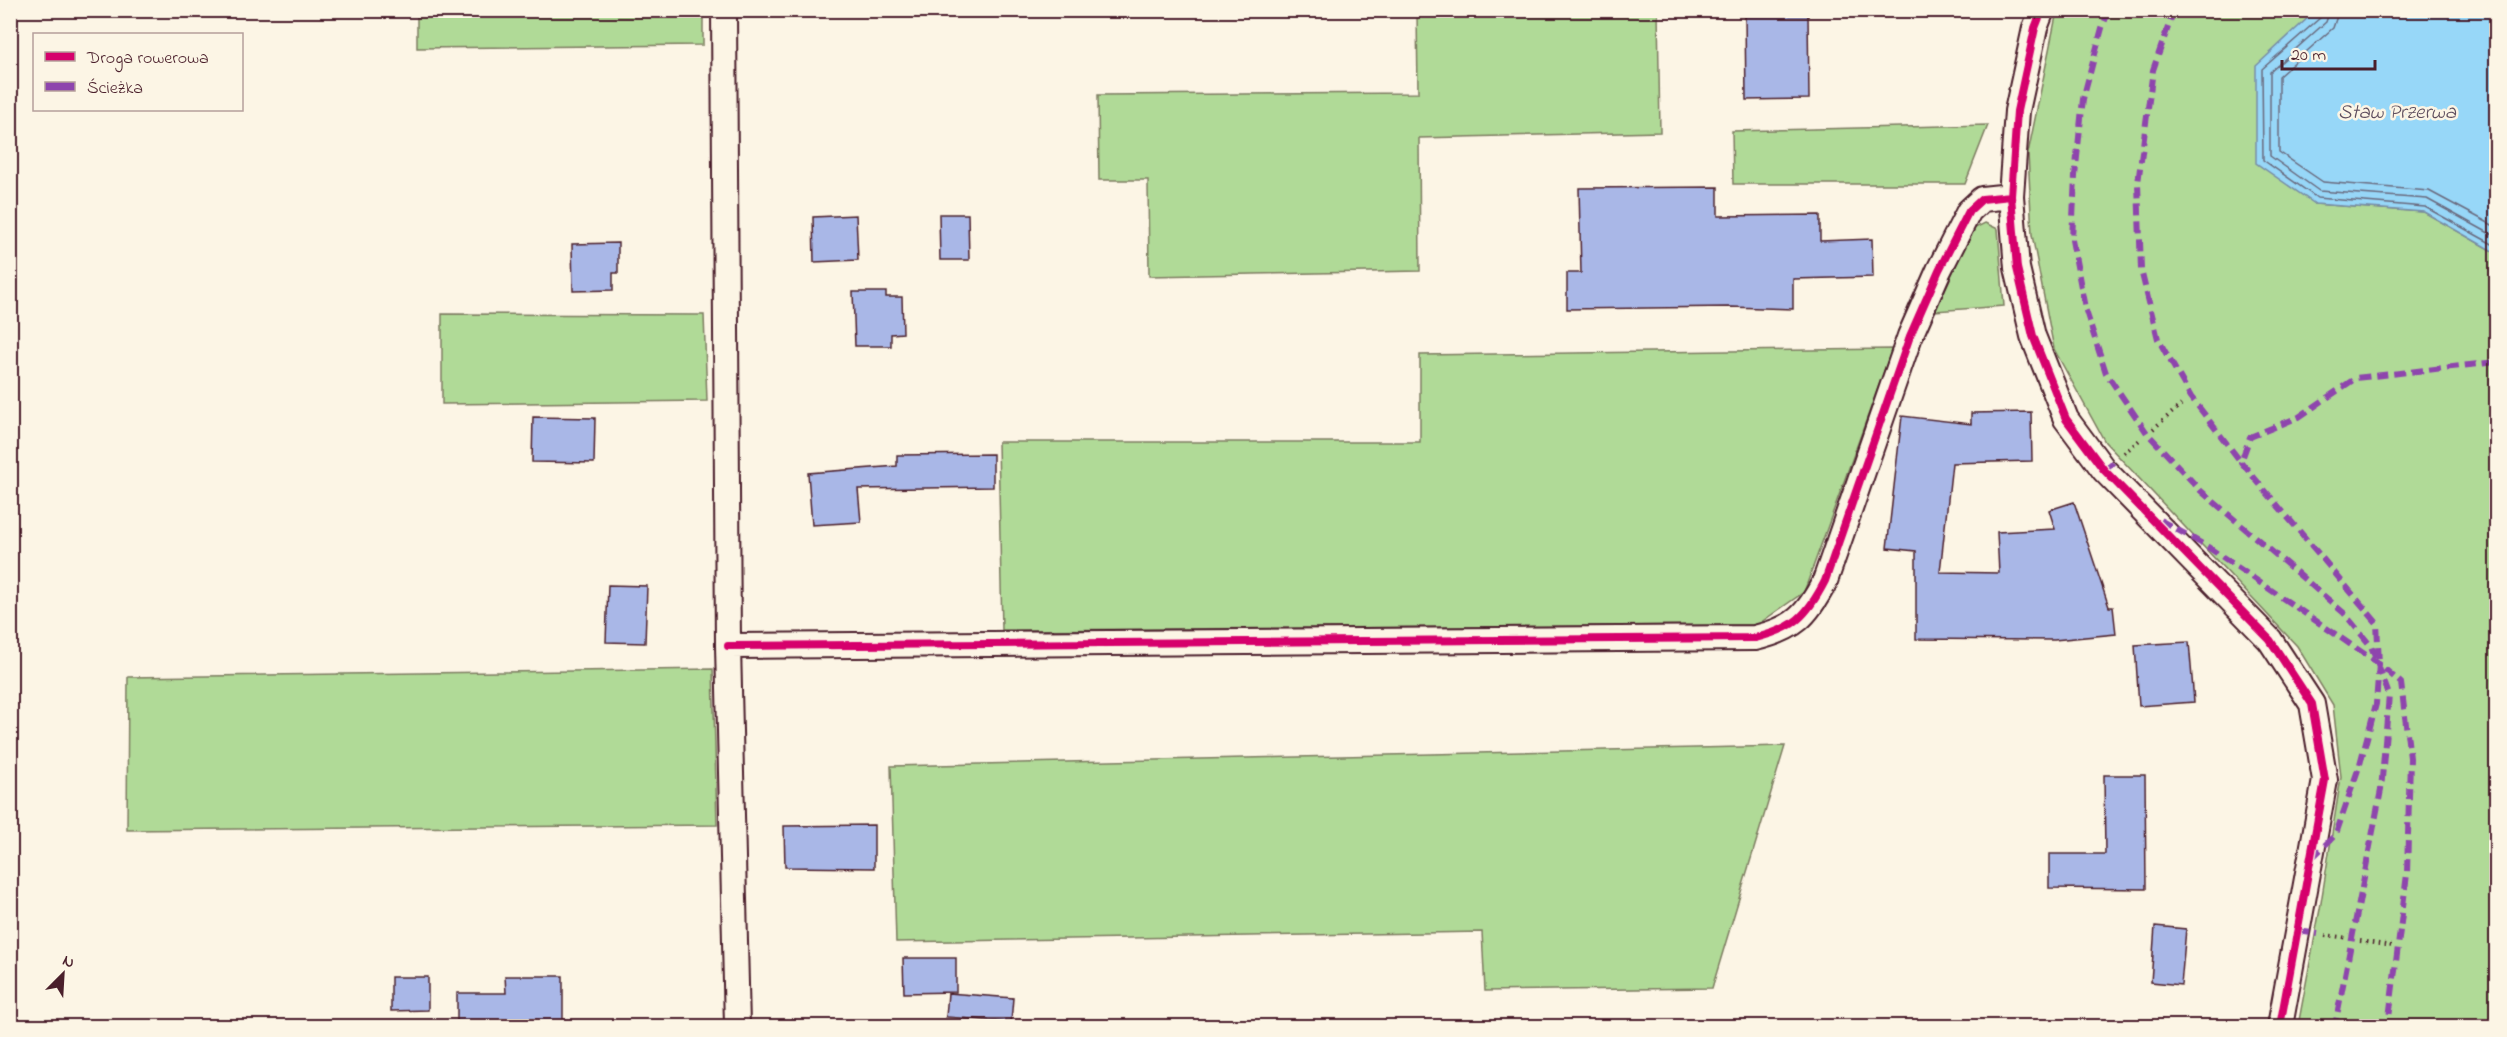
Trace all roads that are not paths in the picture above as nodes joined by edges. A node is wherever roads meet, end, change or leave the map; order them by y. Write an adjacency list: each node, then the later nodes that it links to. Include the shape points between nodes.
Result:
1 (724, 10): 4 (street)
2 (2042, 10): 3 (street, via 2017,111)
3 (2011, 196): 4 (street, via 1982,199 1969,211 1910,336 1825,581 1800,619 1780,632 1755,638); 6 (street, via 2017,268 2033,336 2066,419 2114,484 2270,640 2312,704 2325,780)
4 (728, 646): 5 (street)
5 (737, 1026)
6 (2280, 1026)

